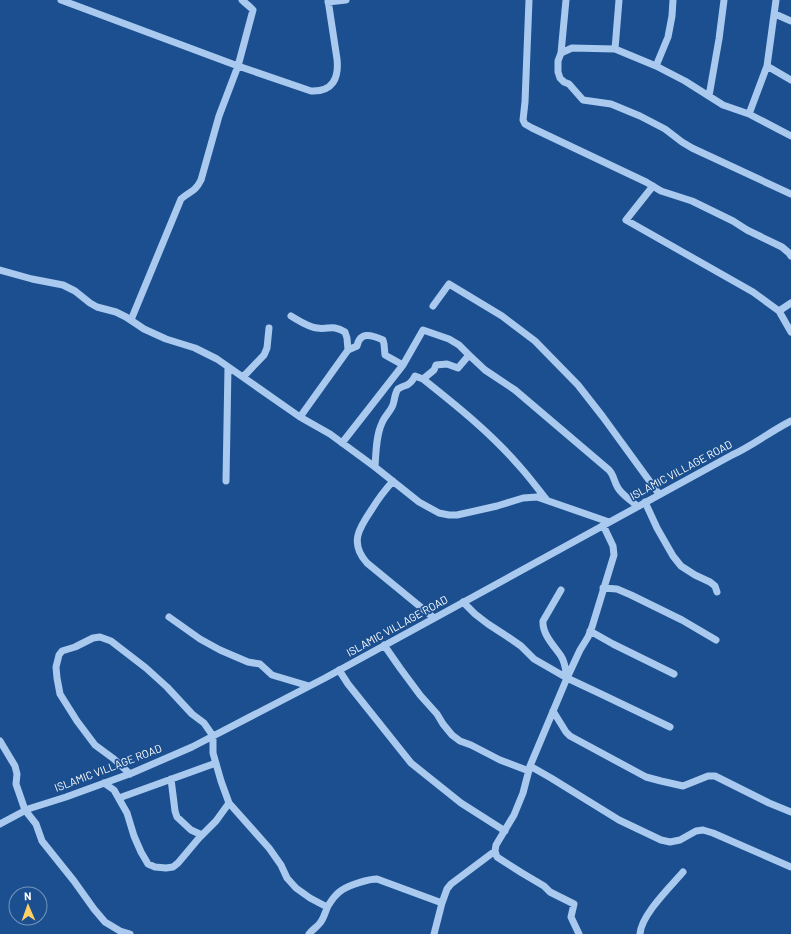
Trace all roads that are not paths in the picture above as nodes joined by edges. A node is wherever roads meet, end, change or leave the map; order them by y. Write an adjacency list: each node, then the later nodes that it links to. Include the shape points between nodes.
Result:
1 (61, 0): 15 (street)
2 (242, 0): 15 (street, via 253,10)
3 (346, 0): 10 (street)
4 (529, 0): 22 (street, via 523,120 525,124)
5 (566, 0): 14 (street)
6 (619, 0): 13 (street)
7 (673, 0): 16 (street, via 668,37)
8 (724, 0): 19 (street)
9 (776, 0): 11 (street)
10 (328, 1): 15 (street, via 338,66 335,80 328,87 311,91)
11 (775, 14): 12 (street); 17 (street)
12 (791, 21)
13 (615, 49): 14 (street, via 572,48); 16 (street)
14 (561, 53): 23 (street, via 558,61 560,78 583,100 611,104 640,116 665,129 692,148)
15 (238, 66): 30 (street, via 219,116 201,180 197,188 181,199)
16 (656, 66): 19 (street)
17 (767, 66): 18 (street); 20 (street)
18 (791, 80)
19 (709, 96): 20 (street, via 723,105)
20 (749, 114): 21 (street)
21 (791, 136)
22 (653, 186): 24 (street, via 733,221 782,248); 28 (street, via 626,220 753,292)
23 (791, 194)
24 (791, 256)
25 (0, 270): 30 (street, via 63,285 90,303)
26 (791, 303): 28 (street)
27 (433, 306): 45 (street, via 449,284 502,316 535,341 578,385)
28 (779, 311): 32 (street)
29 (291, 316): 33 (street, via 316,328 339,328 345,332)
30 (131, 320): 36 (street, via 166,339 195,348)
31 (270, 328): 37 (street, via 264,355)
32 (791, 332)
33 (348, 350): 35 (street, via 358,346 362,337 377,337 383,340 385,356); 39 (street)
34 (469, 355): 35 (street, via 449,339 423,330); 38 (street, via 458,368 447,364 436,365); 48 (street, via 609,470 618,489)
35 (403, 365): 41 (street)
36 (228, 367): 37 (street); 43 (street)
37 (243, 377): 39 (street)
38 (423, 379): 42 (street, via 415,376 412,382 398,390 395,395 392,409 378,433); 46 (street, via 491,437 521,467)
39 (300, 417): 41 (street)
40 (791, 420): 45 (street, ISLAMIC VILLAGE ROAD, via 741,451)
41 (342, 443): 42 (street)
42 (375, 467): 44 (street)
43 (226, 481)
44 (392, 481): 46 (street, via 419,502 438,513 449,515 485,509 523,498); 55 (street, via 362,523 358,531 357,545 367,563)
45 (659, 494): 47 (street, ISLAMIC VILLAGE ROAD)
46 (546, 499): 49 (street)
47 (645, 502): 48 (street, ISLAMIC VILLAGE ROAD); 52 (street, via 673,556 681,566 715,586)
48 (637, 506): 49 (street, ISLAMIC VILLAGE ROAD)
49 (606, 523): 50 (street, via 614,555); 53 (street, ISLAMIC VILLAGE ROAD)
50 (603, 588): 56 (street); 57 (street, via 616,589 631,595)
51 (561, 590): 61 (street, via 542,625 562,658)
52 (717, 592)
53 (463, 602): 55 (street, ISLAMIC VILLAGE ROAD); 61 (street, via 534,659)
54 (169, 617): 62 (street, via 220,650 248,662 260,664 272,675)
55 (434, 618): 58 (street, ISLAMIC VILLAGE ROAD)
56 (590, 631): 60 (street); 61 (street)
57 (716, 640)
58 (384, 645): 59 (street, ISLAMIC VILLAGE ROAD); 68 (street, via 452,735 500,760)
59 (339, 670): 62 (street, ISLAMIC VILLAGE ROAD); 77 (street, via 411,763 461,803)
60 (674, 674)
61 (567, 678): 63 (street); 64 (street)
62 (309, 686): 65 (street, ISLAMIC VILLAGE ROAD)
63 (553, 711): 68 (street); 75 (street, via 570,736 646,777 683,786 708,776 716,776)
64 (670, 727)
65 (213, 736): 67 (street, via 213,754); 69 (street, ISLAMIC VILLAGE ROAD); 69 (street, via 204,723 167,687 111,641 100,637 93,638 62,651 56,666 60,694 95,745)
66 (0, 740): 74 (street, via 15,766 16,784)
67 (216, 762): 70 (street); 73 (street)
68 (529, 769): 77 (street, via 523,792); 80 (street, via 551,778 619,820 661,840 680,840 703,830)
69 (130, 774): 71 (street, ISLAMIC VILLAGE ROAD)
70 (171, 779): 72 (street); 78 (street, via 177,817 191,830)
71 (104, 783): 72 (street, via 114,790); 74 (street, ISLAMIC VILLAGE ROAD)
72 (119, 798): 78 (street, via 148,864 155,867 173,867)
73 (229, 803): 78 (street, via 216,821); 83 (street, via 269,848 296,888)
74 (25, 810): 76 (street, ISLAMIC VILLAGE ROAD); 84 (street, via 36,824 42,841 105,922 120,932)
75 (791, 812)
76 (0, 824)
77 (505, 831): 79 (street)
78 (202, 834)
79 (495, 851): 82 (street, via 451,884); 87 (street, via 497,857 550,892 574,904 570,917)
80 (791, 867)
81 (683, 872): 88 (street, via 654,905 645,919)
82 (442, 903): 83 (street, via 372,879 342,890); 86 (street)
83 (327, 907): 85 (street, via 320,923)
84 (130, 934)
85 (309, 934)
86 (434, 934)
87 (579, 934)
88 (640, 934)

